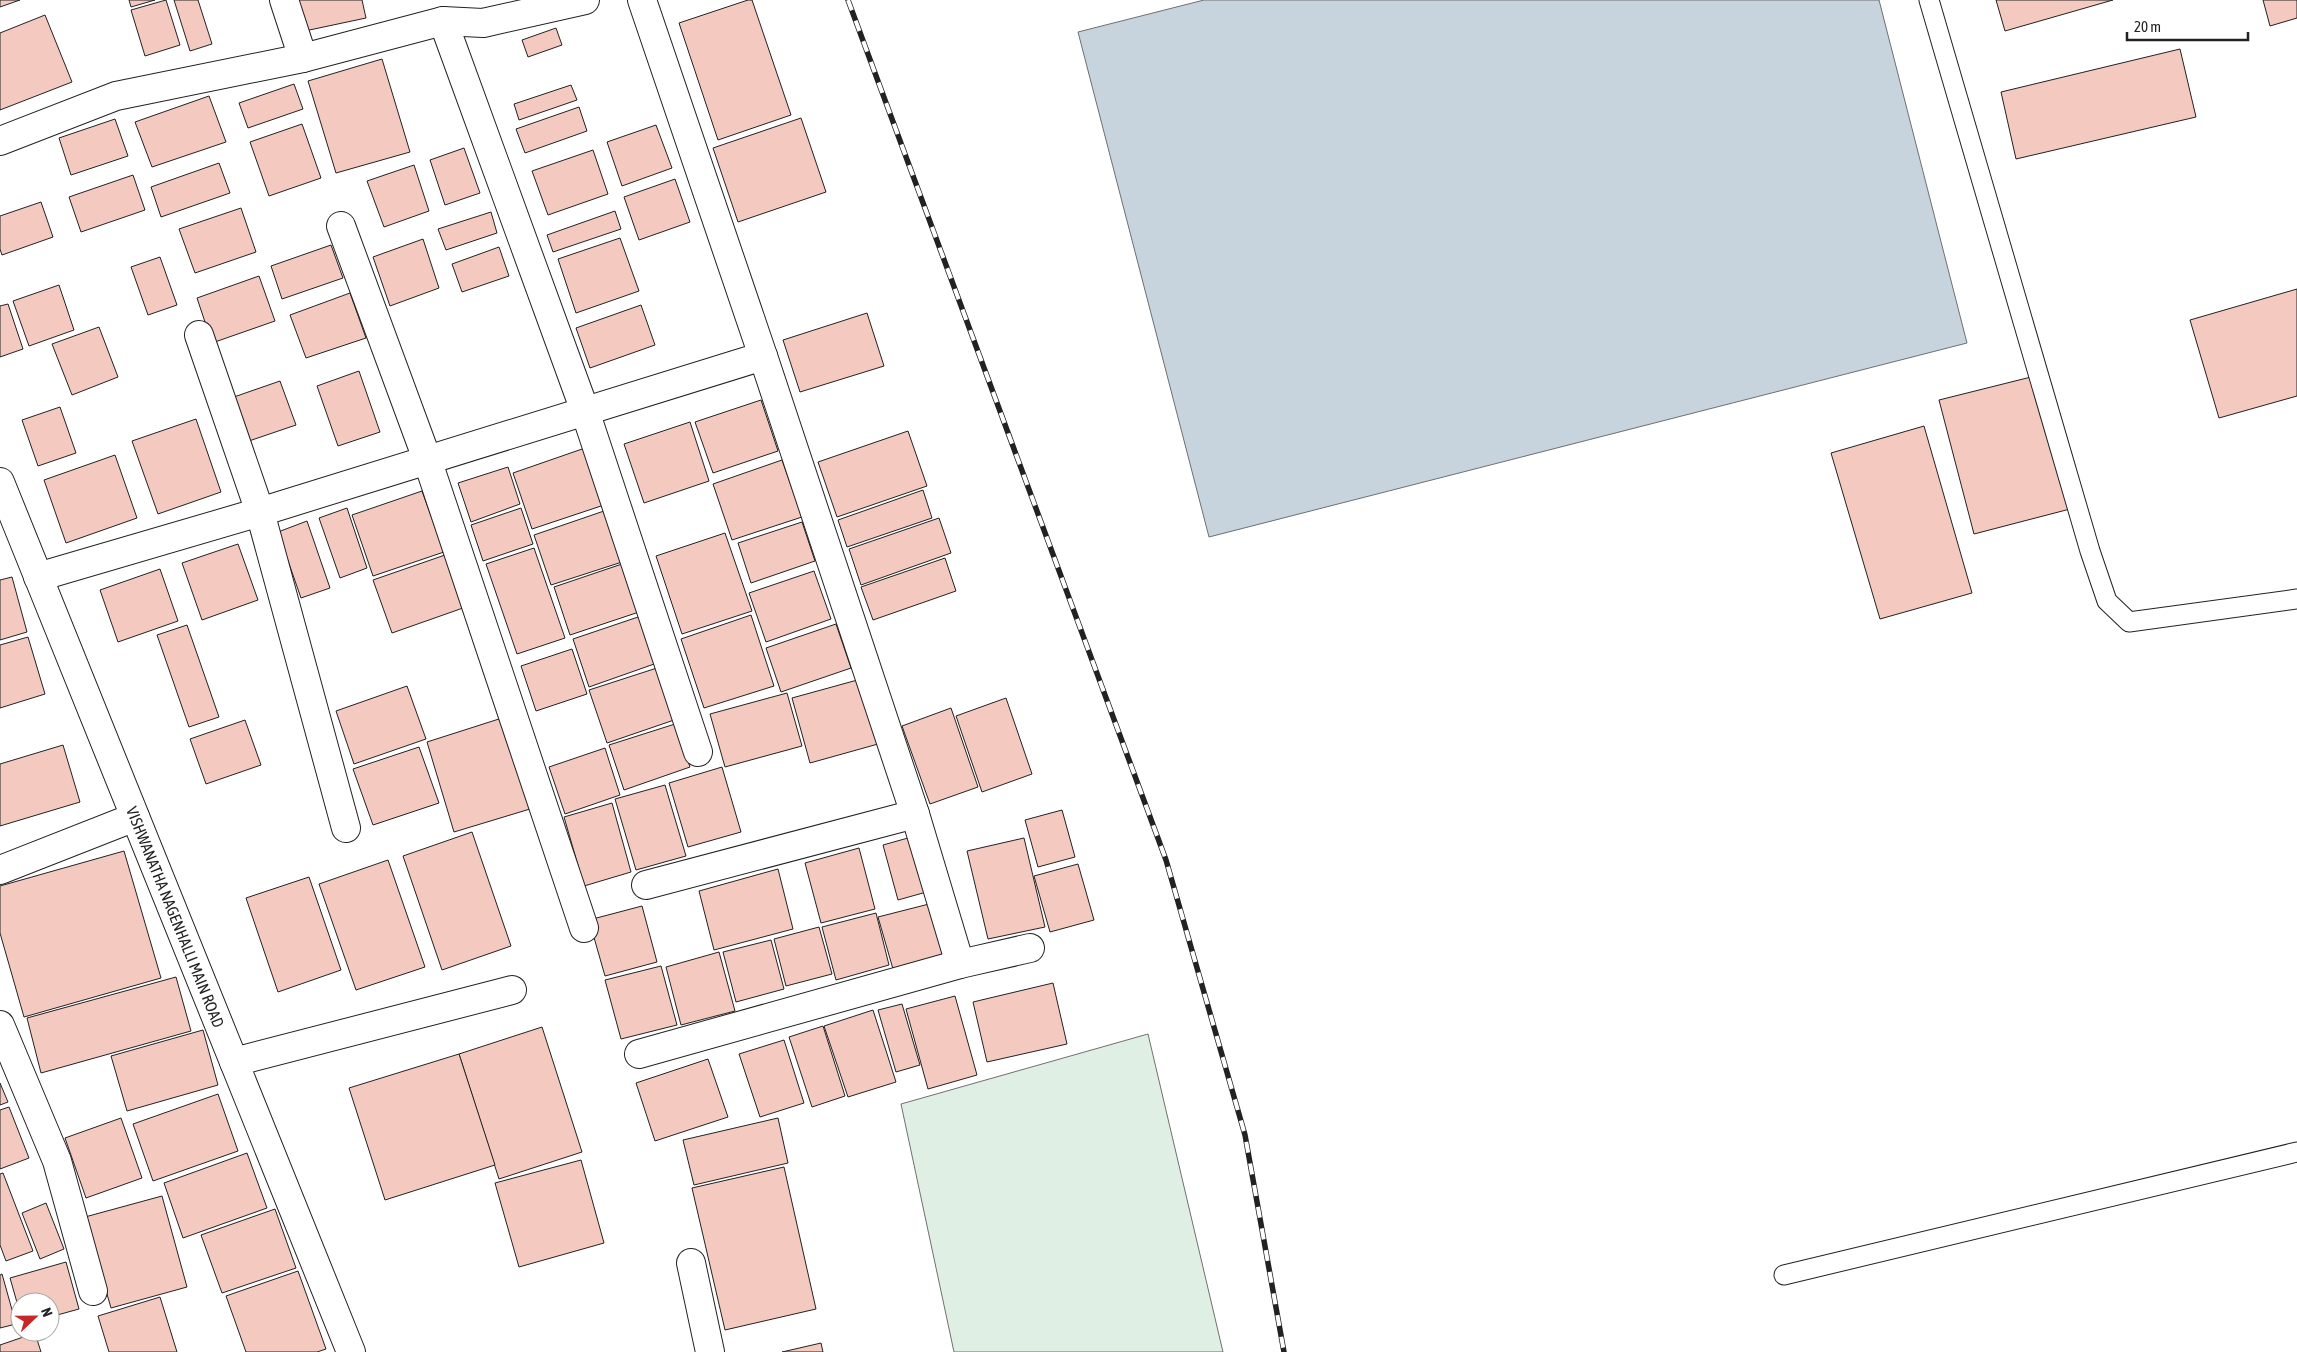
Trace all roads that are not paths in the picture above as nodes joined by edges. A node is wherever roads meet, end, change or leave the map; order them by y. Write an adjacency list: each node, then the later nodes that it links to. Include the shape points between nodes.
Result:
1 (284, 0): 7 (street)
2 (585, 0): 5 (street)
3 (642, 0): 11 (street)
4 (1929, 0): 17 (lane, via 2107,601 2129,622)
5 (480, 12): 6 (street)
6 (443, 21): 7 (street); 12 (street)
7 (303, 58): 8 (street, via 116,96)
8 (0, 140)
9 (341, 226): 13 (street)
10 (199, 335): 15 (street)
11 (763, 356): 12 (street); 19 (street)
12 (585, 411): 13 (street); 18 (street)
13 (427, 459): 15 (street); 24 (street)
14 (0, 482): 16 (street, VISHWANATHA NAGENHALLI MAIN ROAD)
15 (260, 512): 16 (street); 21 (street)
16 (38, 577): 20 (street, VISHWANATHA NAGENHALLI MAIN ROAD)
17 (2297, 599)
18 (698, 752)
19 (916, 814): 23 (street); 26 (street)
20 (135, 817): 22 (street); 30 (street, VISHWANATHA NAGENHALLI MAIN ROAD)
21 (346, 828)
22 (0, 870)
23 (646, 885)
24 (584, 928)
25 (1030, 948): 26 (street)
26 (960, 964): 29 (street)
27 (512, 990): 30 (street)
28 (0, 1025): 34 (street, via 57,1160)
29 (639, 1054)
30 (234, 1062): 35 (street, VISHWANATHA NAGENHALLI MAIN ROAD)
31 (2297, 1152): 33 (lane)
32 (691, 1262): 36 (street)
33 (1784, 1275)
34 (93, 1291)
35 (351, 1352)
36 (710, 1352)

